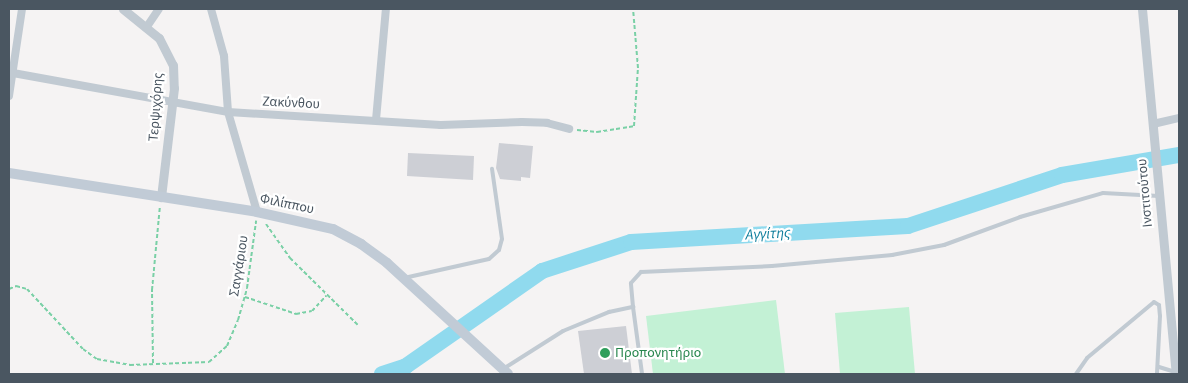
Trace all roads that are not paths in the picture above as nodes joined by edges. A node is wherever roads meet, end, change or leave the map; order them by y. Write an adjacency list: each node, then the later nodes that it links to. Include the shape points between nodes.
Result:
1 (22, 9): 8 (street)
2 (121, 9): 7 (street, Τερψιχόρης)
3 (159, 9): 7 (street)
4 (211, 9): 11 (street, via 224,56)
5 (386, 9): 13 (street)
6 (1142, 9): 14 (street, Ινστιτούτου)
7 (146, 28): 10 (street, Τερψιχόρης, via 159,38 170,54 174,77)
8 (13, 73): 9 (street); 10 (street, Ζακύνθου)
9 (9, 96)
10 (172, 103): 11 (street, Ζακύνθου); 19 (street, Τερψιχόρης)
11 (228, 112): 13 (street, Ζακύνθου); 20 (street)
12 (1179, 118): 14 (street)
13 (376, 120): 15 (street, Ζακύνθου, via 441,125 547,123)
14 (1153, 124): 18 (street, Ινστιτούτου)
15 (569, 129)
16 (492, 169): 21 (lane, via 502,239 499,250 490,259)
17 (9, 173): 19 (main road, Φιλίππου)
18 (1159, 196): 22 (lane, via 1121,192 1098,194 1020,216 944,245 892,255 772,266 644,271 631,283); 25 (street, Ινστιτούτου)
19 (161, 197): 20 (main road, Φιλίππου)
20 (260, 215): 21 (main road, Φιλίππου, via 333,229 361,244)
21 (403, 278): 24 (main road, Φιλίππου)
22 (633, 307): 24 (lane, via 609,312 563,330); 26 (lane)
23 (1159, 367): 25 (lane); 27 (lane, via 1159,305 1154,302 1087,358); 28 (lane)
24 (506, 372)
25 (1176, 373)
26 (642, 374)
27 (1076, 374)
28 (1157, 374)

